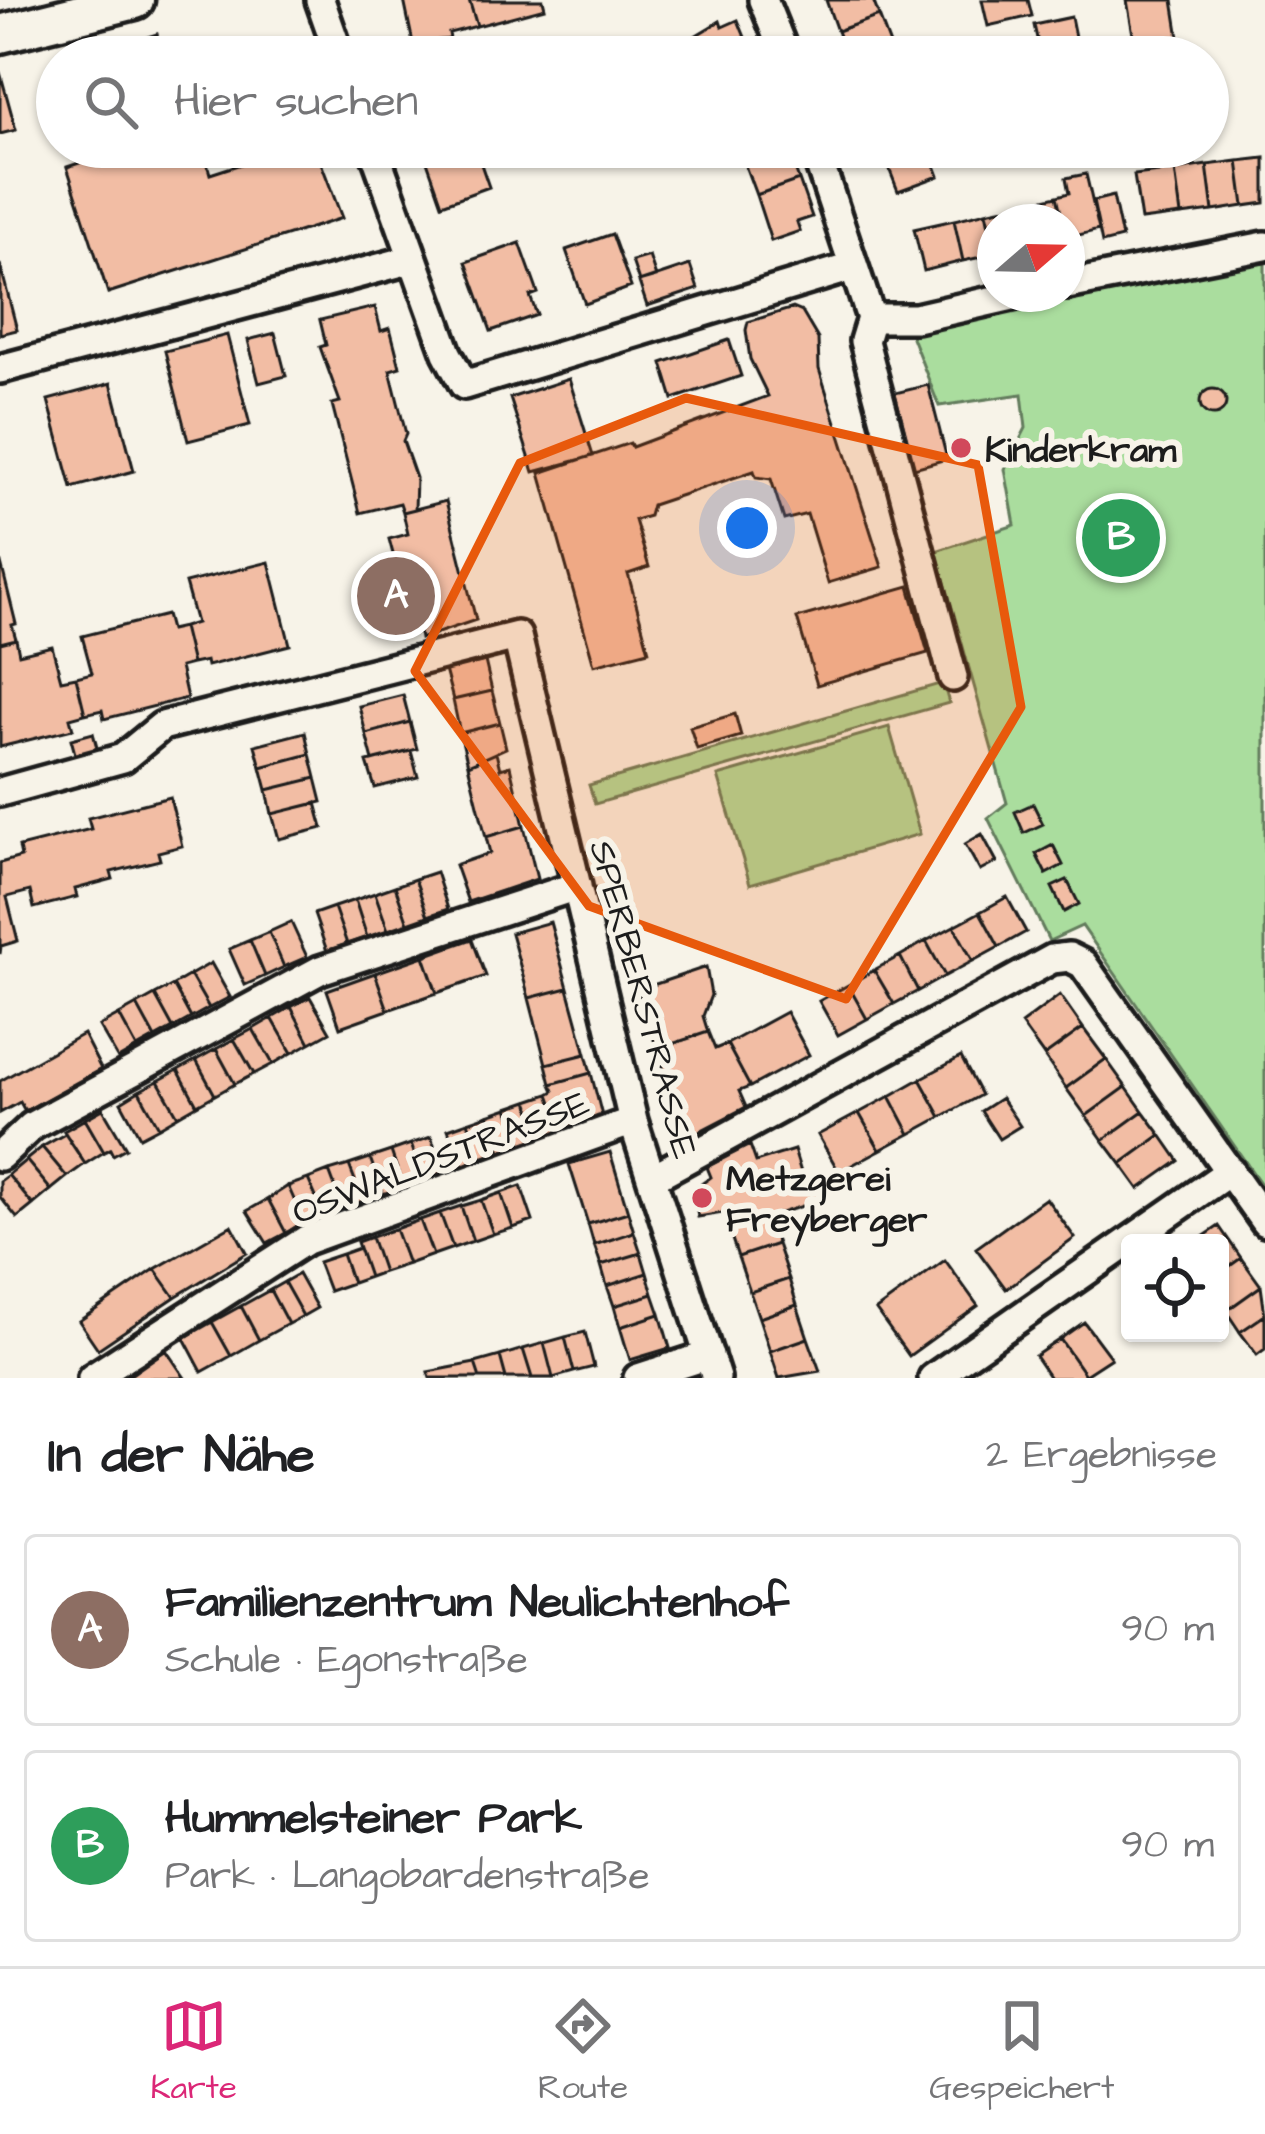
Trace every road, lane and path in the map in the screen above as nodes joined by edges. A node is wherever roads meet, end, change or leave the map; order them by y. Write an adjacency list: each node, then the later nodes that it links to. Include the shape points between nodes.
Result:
1 (135, 0): 4 (main road)
2 (320, 0): 5 (street)
3 (763, 0): 6 (street)
4 (0, 34)
5 (333, 36)
6 (778, 36)
7 (380, 168): 10 (street)
8 (821, 168): 11 (street)
9 (1265, 246): 12 (street)
10 (413, 260): 11 (street, via 464,385); 15 (street)
11 (852, 267): 14 (street)
12 (1085, 281)
13 (977, 304): 14 (street)
14 (871, 318): 16 (street, via 864,341)
15 (0, 369)
16 (953, 676)
17 (0, 792): 18 (street, SPERBERSTRASSE, via 123,758 162,726 518,635)
18 (577, 886): 19 (street, SPERBERSTRASSE); 20 (street, via 320,970 32,1126)
19 (633, 1121): 22 (street, SPERBERSTRASSE); 25 (street, OSWALDSTRASSE, via 306,1240)
20 (0, 1156)
21 (1229, 1171): 22 (street, via 1084,964 1070,956); 23 (street); 27 (street)
22 (654, 1177): 24 (street, SPERBERSTRASSE)
23 (1265, 1222)
24 (712, 1367): 26 (street)
25 (92, 1378)
26 (638, 1378)
27 (933, 1378)

